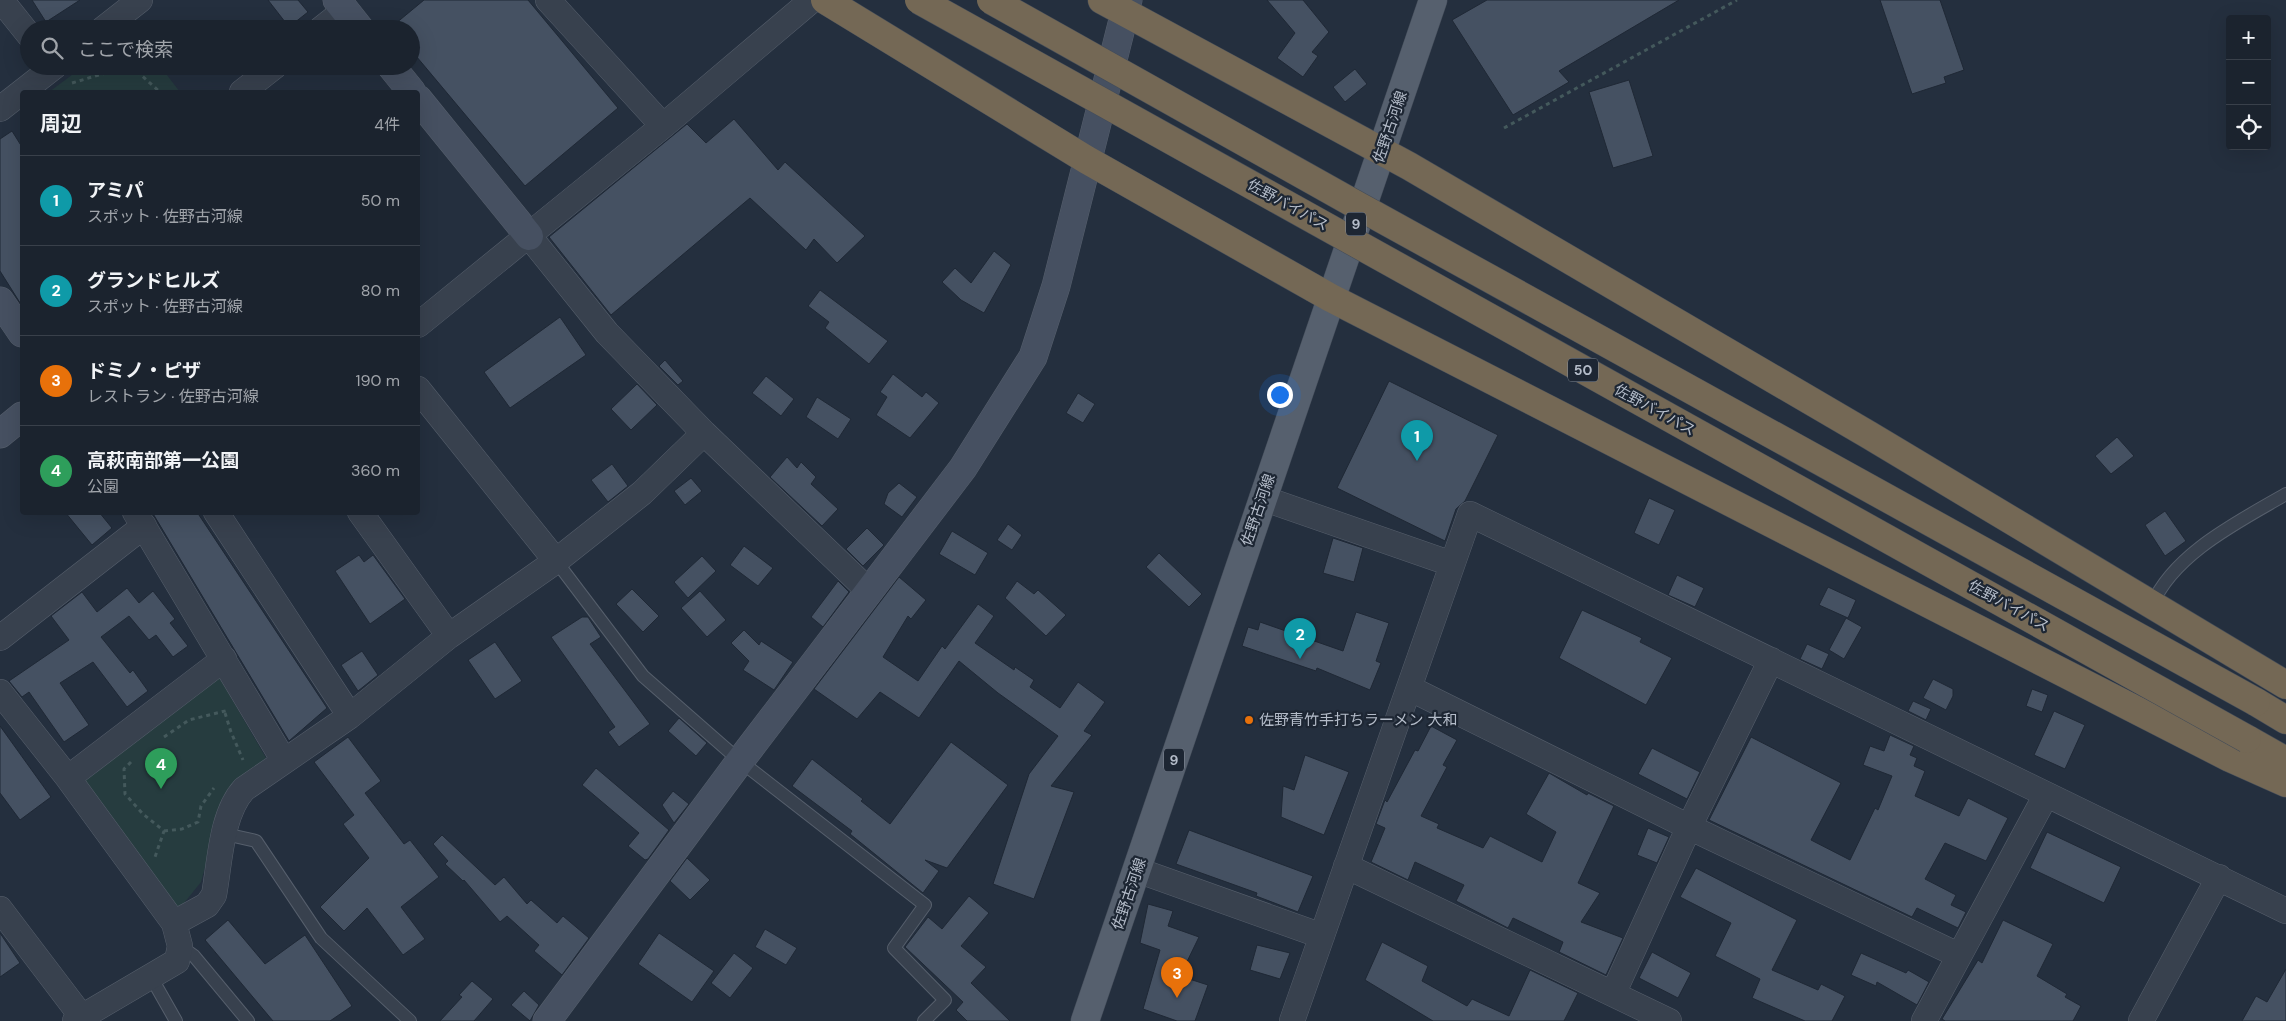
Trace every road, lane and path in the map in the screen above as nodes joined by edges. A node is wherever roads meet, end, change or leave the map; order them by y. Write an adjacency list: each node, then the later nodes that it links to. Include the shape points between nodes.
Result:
1 (1, 0): 14 (street)
2 (140, 0): 12 (street)
3 (548, 0): 26 (street)
4 (812, 0): 26 (street)
5 (825, 0): 29 (highway)
6 (919, 0): 62 (highway, 佐野バイパス / 50, bridge)
7 (990, 0): 58 (highway, 50, bridge)
8 (1433, 0): 28 (main road, 佐野古河線 / 9)
9 (1737, 0): 27 (path)
10 (1118, 4): 28 (highway); 29 (street)
11 (347, 13): 13 (street)
12 (114, 20)
13 (336, 20)
14 (20, 24)
15 (52, 75): 19 (street)
16 (140, 75): 20 (path)
17 (263, 75): 21 (street)
18 (398, 75): 22 (street)
19 (29, 90)
20 (158, 90)
21 (244, 90)
22 (410, 90)
23 (20, 96): 25 (street)
24 (420, 101): 30 (street)
25 (0, 109)
26 (663, 126): 30 (street)
27 (1504, 128)
28 (1382, 150): 31 (main road, 佐野古河線 / 9); 47 (highway)
29 (1087, 160): 31 (highway); 46 (street, via 1056,286 1033,357 963,468)
30 (529, 236): 33 (street); 37 (street, via 607,334)
31 (1331, 298): 40 (main road, 佐野古河線 / 9); 66 (highway, via 2221,753)
32 (0, 301): 34 (street)
33 (420, 323)
34 (20, 330)
35 (420, 391): 44 (street)
36 (20, 418): 38 (street)
37 (704, 433): 44 (street, via 642,493); 46 (street)
38 (0, 434)
39 (2286, 494): 47 (lane, via 2218,533 2172,572)
40 (1262, 498): 45 (street); 74 (main road, 佐野古河線 / 9)
41 (218, 515): 57 (street)
42 (362, 515): 48 (street)
43 (140, 519): 49 (street); 50 (street)
44 (556, 561): 48 (street); 61 (lane, via 643,676)
45 (1452, 564): 51 (street, via 1470,514); 53 (street)
46 (870, 592): 61 (street)
47 (2152, 605): 52 (highway)
48 (449, 636): 57 (street)
49 (0, 638)
50 (224, 659): 63 (street); 65 (street)
51 (1771, 660): 68 (street); 69 (street)
52 (2286, 685)
53 (1409, 688): 69 (street); 73 (street)
54 (0, 692): 65 (street)
55 (235, 706): 56 (path)
56 (225, 713): 59 (path, via 189,720); 64 (path, via 230,732 244,758)
57 (350, 716): 63 (street)
58 (2286, 720)
59 (159, 740)
60 (133, 759): 70 (path, via 124,770 125,794)
61 (740, 760): 88 (street); 89 (lane, via 925,904 894,948 945,1000)
62 (2286, 760)
63 (284, 762): 71 (street, via 244,789 234,800)
64 (241, 764)
65 (68, 778): 78 (street)
66 (2286, 783)
67 (216, 786): 70 (path, via 201,806 198,822 182,829)
68 (2046, 794): 75 (street); 80 (street)
69 (1689, 827): 80 (street); 82 (street)
70 (164, 831): 72 (path)
71 (225, 834): 78 (street, via 214,895); 87 (lane, via 256,841 321,938)
72 (152, 866)
73 (1346, 866): 79 (street); 82 (street)
74 (1137, 870): 79 (street); 90 (main road, 佐野古河線 / 9)
75 (2219, 877): 77 (street); 84 (street)
76 (0, 909): 83 (street)
77 (2286, 911)
78 (177, 934): 81 (street, via 177,961); 86 (lane)
79 (1322, 936): 91 (street)
80 (1958, 955): 93 (street)
81 (151, 977): 83 (street); 85 (lane)
82 (1613, 994): 92 (street)
83 (88, 1017)
84 (2149, 1018)
85 (176, 1021)
86 (248, 1021)
87 (410, 1021)
88 (547, 1021)
89 (924, 1021)
90 (1084, 1021)
91 (1292, 1021)
92 (1668, 1021)
93 (1924, 1021)

